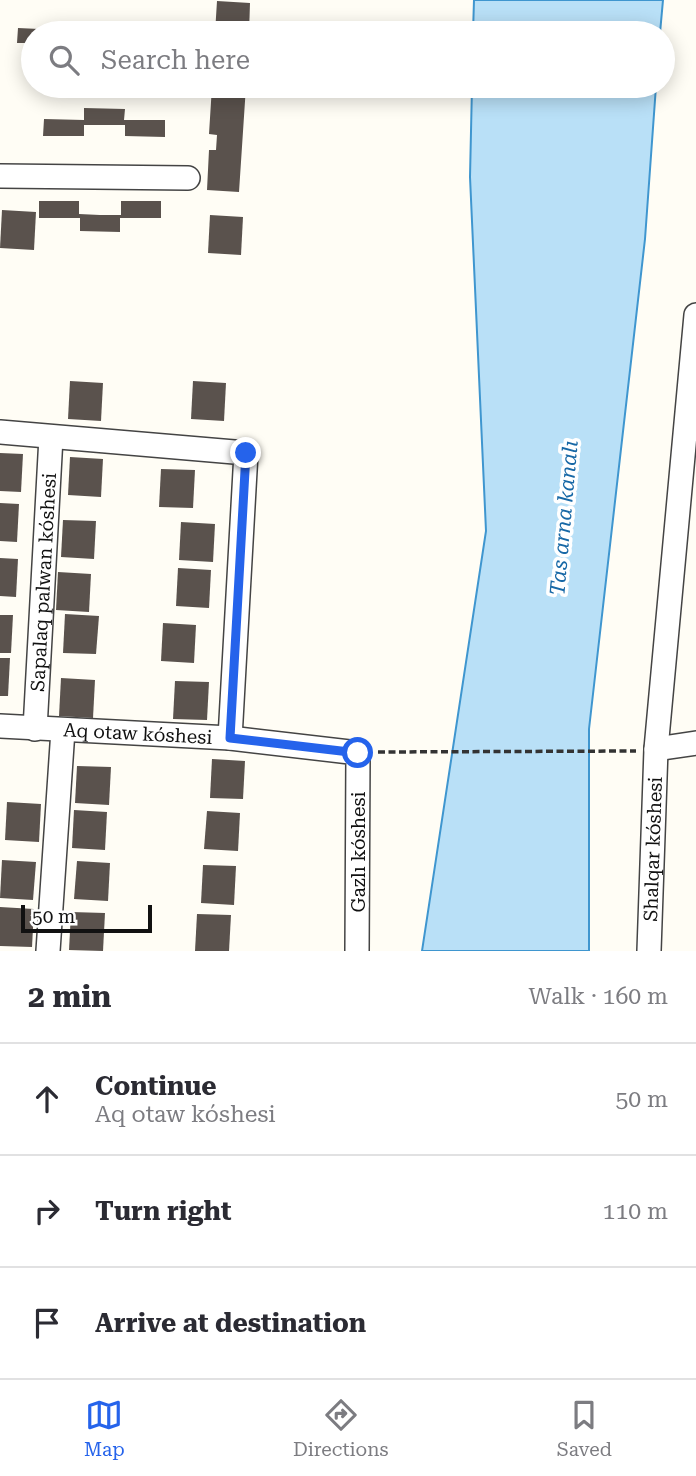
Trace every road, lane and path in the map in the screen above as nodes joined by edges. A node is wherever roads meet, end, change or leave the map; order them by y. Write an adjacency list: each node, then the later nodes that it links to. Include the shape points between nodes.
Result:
1 (0, 176): 2 (street)
2 (188, 178)
3 (696, 315): 11 (street, Shalqar kóshesi)
4 (0, 432): 5 (street)
5 (51, 437): 7 (street, Sapalaq palwan kóshesi); 9 (street, via 246,453)
6 (0, 726): 7 (street, Aq otaw kóshesi)
7 (36, 729): 8 (street, Aq otaw kóshesi)
8 (64, 730): 9 (street, Aq otaw kóshesi); 14 (street)
9 (230, 738): 13 (street, Aq otaw kóshesi)
10 (696, 743): 11 (street)
11 (656, 748): 16 (street, Shalqar kóshesi)
12 (622, 752): 13 (path)
13 (358, 753): 15 (street, Gazlı kóshesi)
14 (48, 951)
15 (358, 951)
16 (649, 951)

